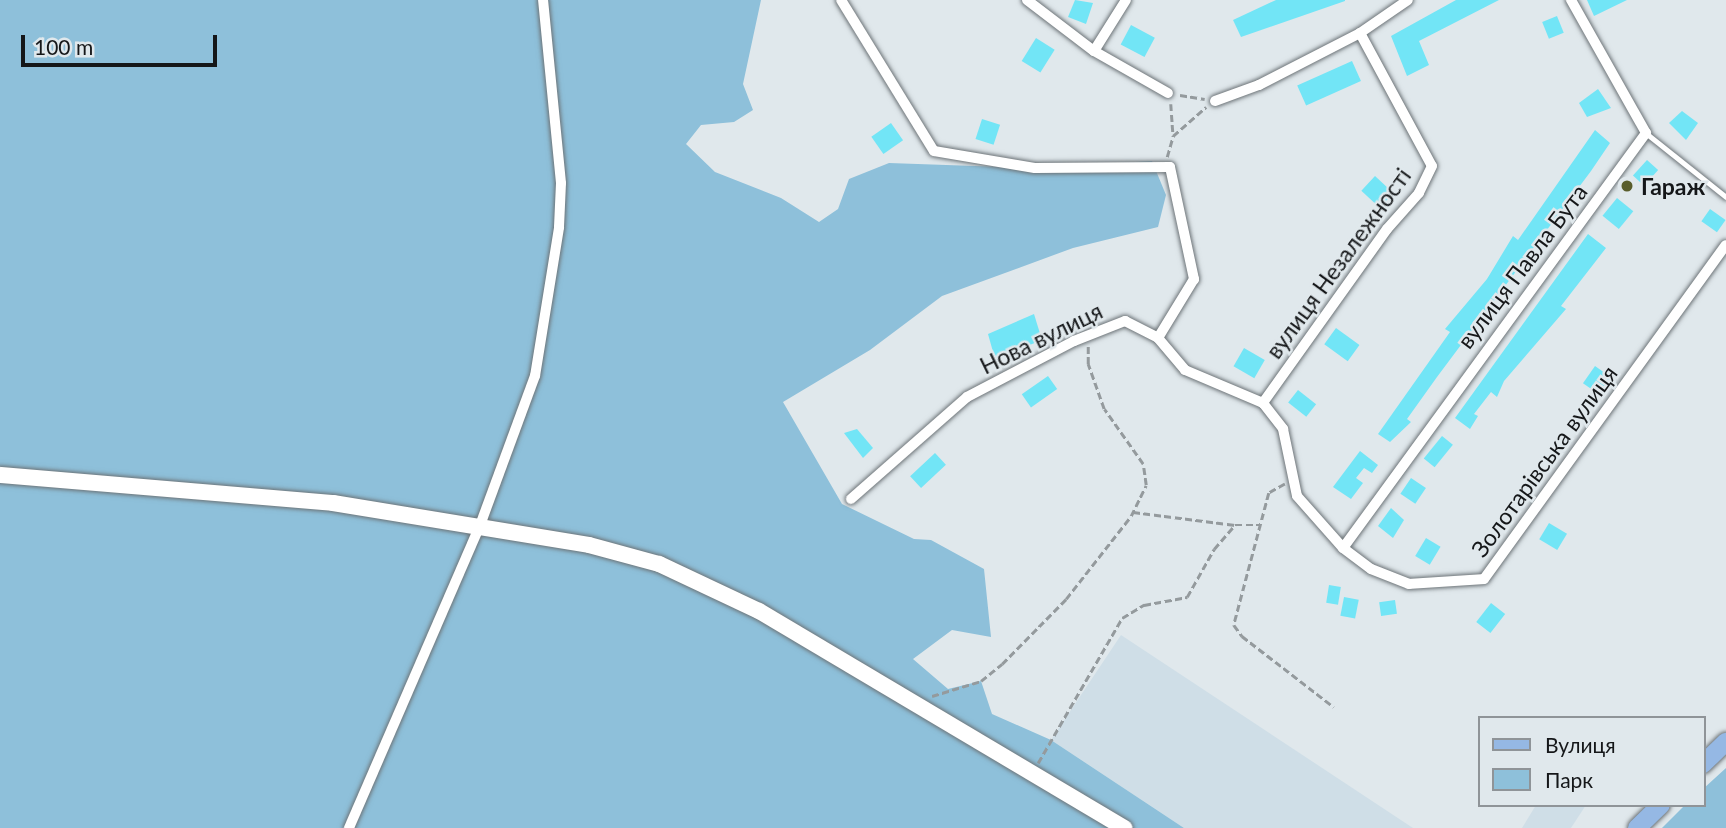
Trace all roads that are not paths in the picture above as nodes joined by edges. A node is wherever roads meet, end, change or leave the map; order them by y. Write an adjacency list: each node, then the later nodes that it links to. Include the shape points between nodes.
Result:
1 (543, 0): 18 (street, via 561,183 559,227 535,376)
2 (841, 0): 14 (street, via 934,151 1035,168 1170,167 1194,279)
3 (1027, 0): 8 (street)
4 (1126, 0): 8 (street)
5 (1408, 0): 7 (street)
6 (1571, 0): 11 (street)
7 (1360, 33): 10 (street, via 1259,85); 15 (street, вулиця Незалежності, via 1432,166 1419,193 1387,229)
8 (1094, 51): 9 (street)
9 (1168, 93)
10 (1215, 101)
11 (1646, 133): 12 (lane); 19 (street, вулиця Павла Бута)
12 (1726, 197)
13 (1726, 244): 19 (street, Золотарівська вулиця, via 1484,579 1409,583 1371,569)
14 (1158, 338): 15 (street, Нова вулиця, via 1185,370); 17 (street, Нова вулиця, via 1125,321 968,397)
15 (1264, 403): 19 (street, via 1283,429 1297,496)
16 (0, 474): 18 (street, via 333,503)
17 (851, 499)
18 (479, 528): 23 (street); 24 (street, via 589,545 659,564 760,611)
19 (1343, 548)
20 (1726, 742): 21 (main road)
21 (1705, 762)
22 (1659, 807): 25 (main road)
23 (349, 828)
24 (1125, 828)
25 (1637, 828)

